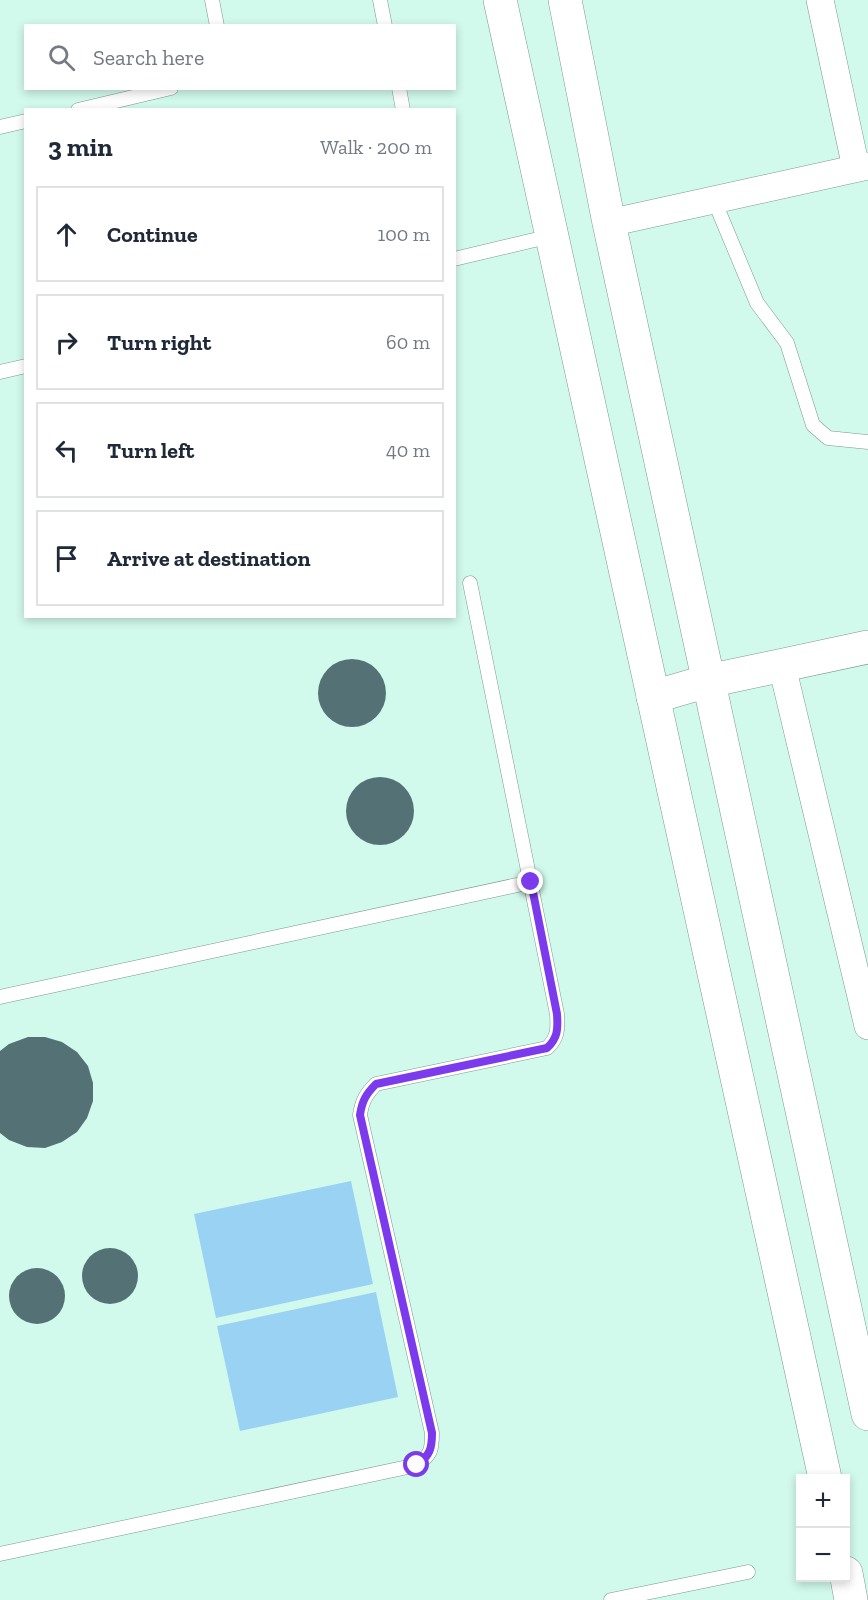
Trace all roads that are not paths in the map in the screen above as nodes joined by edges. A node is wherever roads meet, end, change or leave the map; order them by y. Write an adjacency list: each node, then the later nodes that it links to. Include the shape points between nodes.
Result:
1 (212, 0): 6 (lane)
2 (380, 0): 7 (lane)
3 (500, 0): 18 (street)
4 (565, 0): 17 (street)
5 (819, 0): 15 (street)
6 (218, 24)
7 (385, 24)
8 (167, 90): 10 (lane)
9 (399, 90): 12 (lane)
10 (138, 103): 11 (lane)
11 (95, 108)
12 (403, 108)
13 (24, 122): 14 (lane)
14 (0, 127)
15 (862, 167): 16 (street)
16 (714, 200): 17 (street); 22 (lane, via 758,303 787,343 813,425 828,438)
17 (609, 223): 26 (street)
18 (551, 236): 19 (lane); 27 (street)
19 (456, 259)
20 (24, 366): 21 (lane)
21 (0, 372)
22 (868, 442)
23 (470, 583): 28 (lane)
24 (868, 647): 25 (street)
25 (782, 666): 26 (street); 30 (street)
26 (708, 681): 27 (street); 31 (street)
27 (653, 697): 32 (street)
28 (531, 882): 29 (lane); 33 (lane, via 557,1014 555,1041 547,1048 376,1084 362,1102 360,1115 432,1433 429,1456 417,1465)
29 (0, 997)
30 (868, 1026)
31 (868, 1414)
32 (824, 1474)
33 (0, 1554)
34 (748, 1572): 36 (lane)
35 (848, 1582): 37 (street)
36 (611, 1600)
37 (851, 1600)

